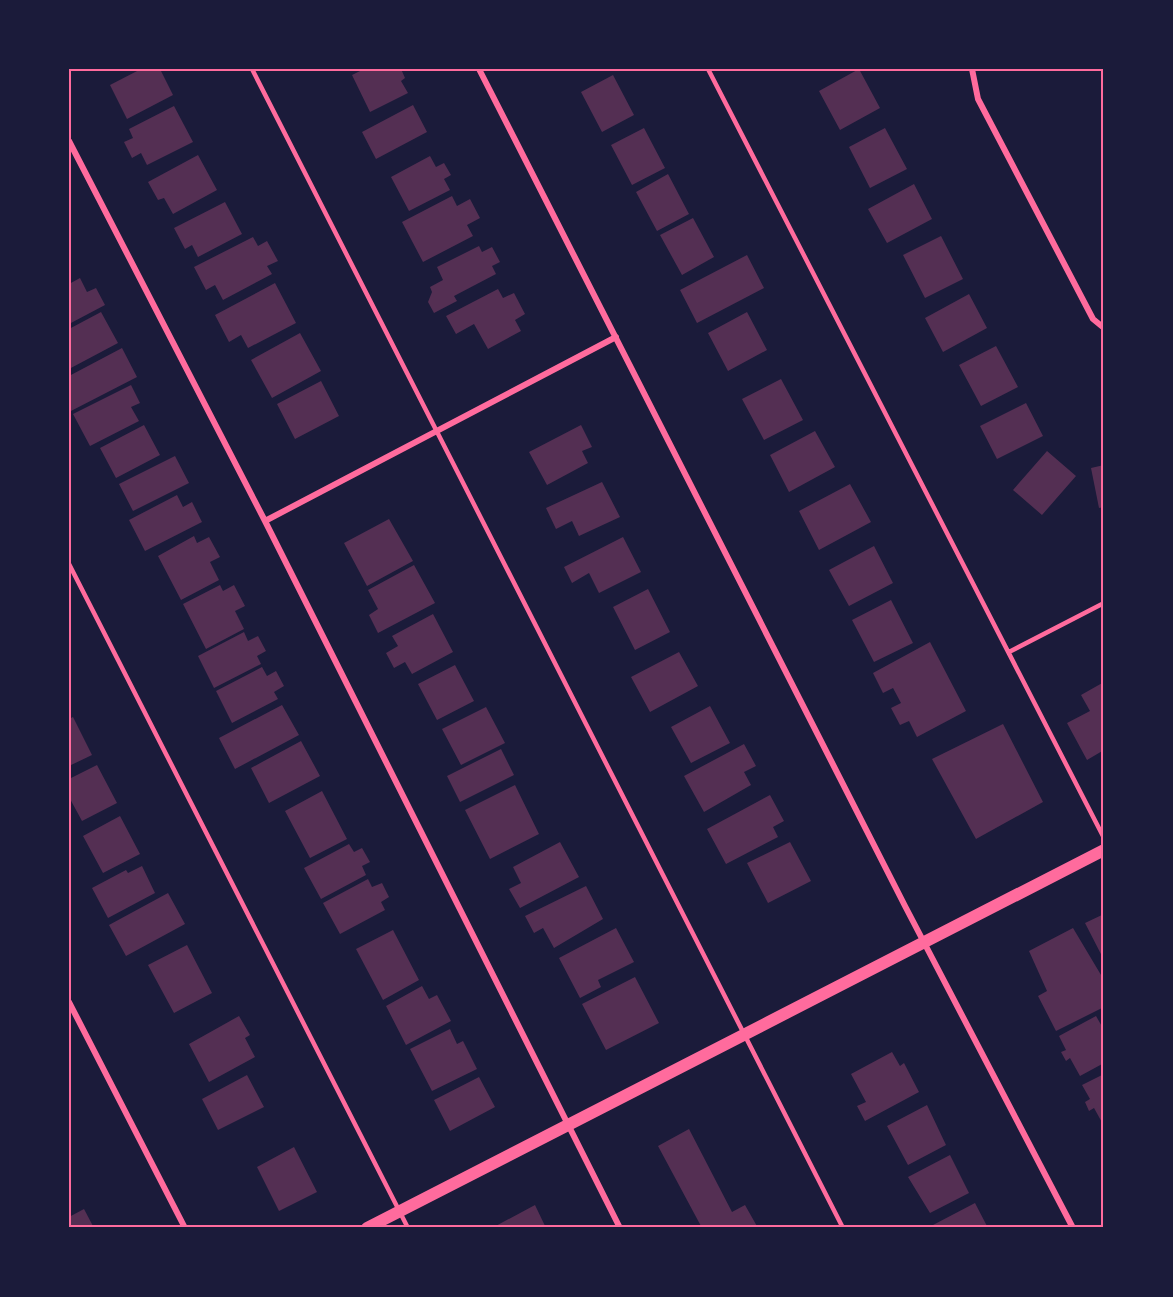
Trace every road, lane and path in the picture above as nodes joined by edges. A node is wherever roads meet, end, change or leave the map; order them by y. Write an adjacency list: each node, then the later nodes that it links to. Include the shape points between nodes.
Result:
1 (252, 69): 8 (lane)
2 (479, 69): 7 (street)
3 (708, 69): 12 (lane)
4 (972, 69): 6 (street, via 978,99 1094,319)
5 (69, 141): 9 (street)
6 (1104, 328)
7 (616, 337): 8 (street); 15 (street)
8 (438, 431): 9 (street); 17 (lane)
9 (265, 521): 18 (street)
10 (69, 564): 19 (lane)
11 (1104, 603): 12 (lane)
12 (1009, 652): 13 (lane)
13 (1104, 838)
14 (1104, 850): 15 (main road)
15 (924, 942): 17 (main road); 25 (street)
16 (69, 1002): 20 (street)
17 (742, 1034): 18 (main road); 24 (lane)
18 (567, 1126): 19 (main road); 23 (street)
19 (400, 1211): 21 (main road); 22 (lane)
20 (185, 1228)
21 (367, 1228)
22 (408, 1228)
23 (620, 1228)
24 (843, 1228)
25 (1073, 1228)

